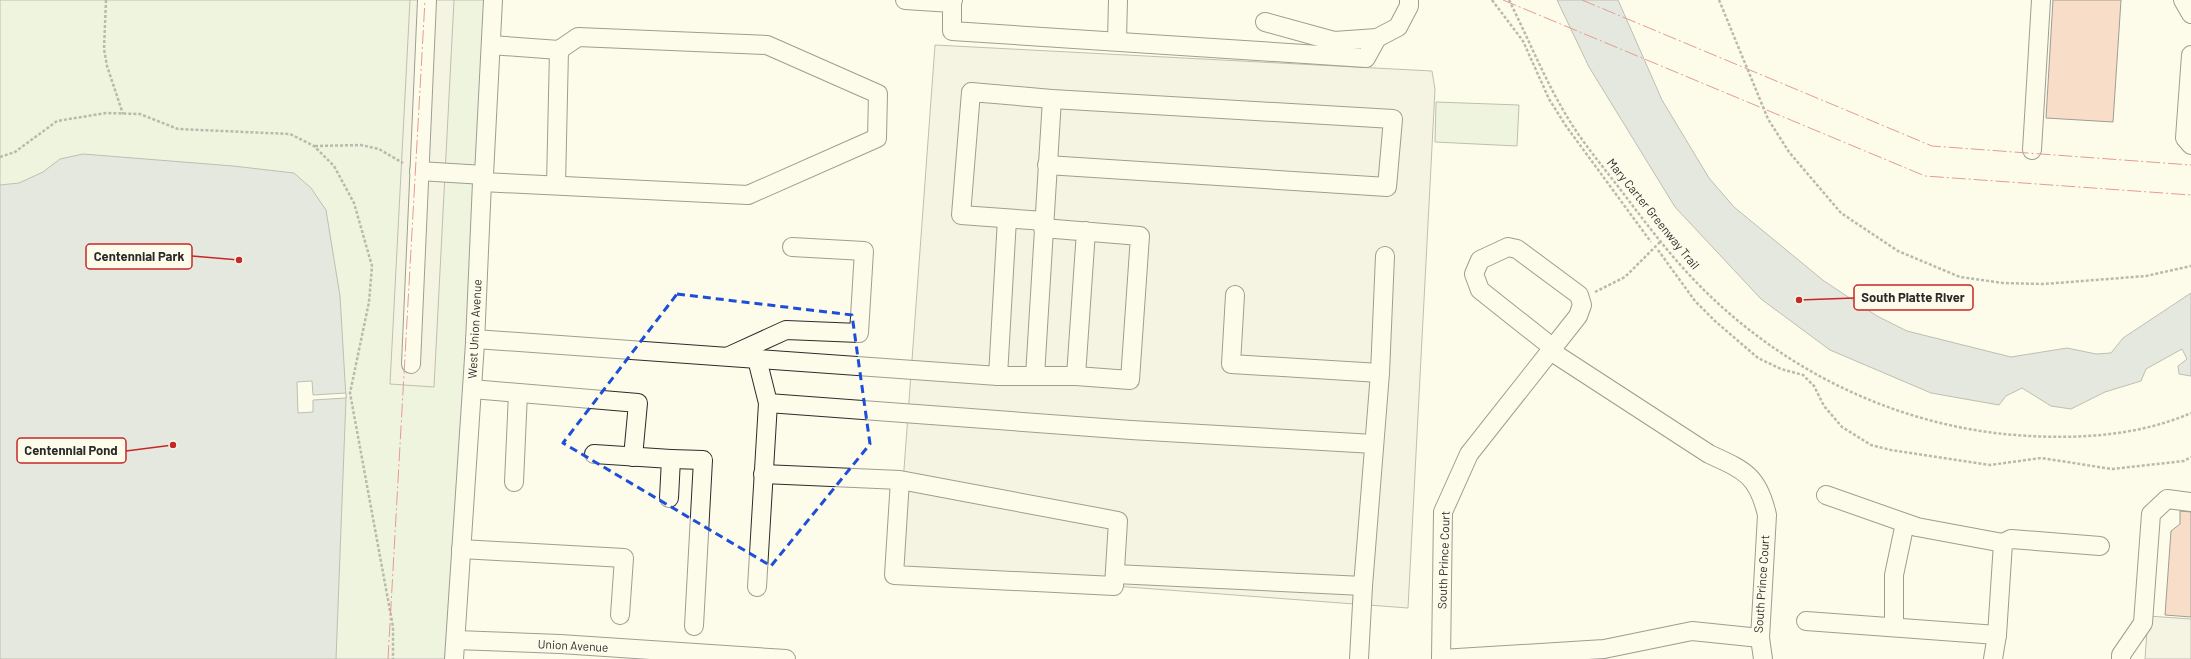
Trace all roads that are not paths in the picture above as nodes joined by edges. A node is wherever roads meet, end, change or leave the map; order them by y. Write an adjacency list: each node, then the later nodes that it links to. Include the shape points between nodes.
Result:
1 (427, 0): 20 (street)
2 (493, 0): 13 (street, West Union Avenue)
3 (905, 0): 8 (street)
4 (1118, 0): 12 (street)
5 (1409, 0): 11 (street, via 1409,6 1398,27)
6 (2041, 0): 18 (street)
7 (2183, 0): 9 (street)
8 (952, 1): 12 (street, via 952,31)
9 (2191, 14)
10 (1265, 22): 11 (street, via 1334,41)
11 (1377, 38): 12 (street, via 1366,58)
12 (1117, 40)
13 (491, 46): 14 (street); 21 (street, West Union Avenue)
14 (559, 50): 22 (street); 22 (street, via 578,37 767,46 878,94 877,138 748,195)
15 (2191, 55): 17 (street, via 2186,138)
16 (1052, 99): 19 (street); 19 (street, via 1393,119 1387,187); 23 (street, via 970,92 961,215)
17 (2191, 145)
18 (2032, 150)
19 (1047, 164): 24 (street)
20 (420, 171): 21 (street); 33 (street)
21 (483, 178): 22 (street); 29 (street, West Union Avenue)
22 (556, 185)
23 (1007, 219): 24 (street); 35 (street)
24 (1043, 225): 25 (street); 36 (street)
25 (1086, 231): 37 (street); 37 (street, via 1140,236 1138,266 1130,380)
26 (792, 247): 31 (street, via 864,251 859,333 786,330)
27 (1385, 256): 34 (street)
28 (1235, 295): 34 (street, via 1231,364)
29 (475, 339): 31 (street); 38 (street, West Union Avenue)
30 (1550, 348): 30 (street, South Prince Court, via 1578,316 1582,305 1579,295 1517,249 1508,247 1480,260 1474,274 1480,290); 63 (street, South Prince Court, via 1709,454 1737,467 1752,478 1763,500 1766,514); 68 (street, South Prince Court, via 1469,454 1444,512)
31 (727, 357): 32 (street)
32 (757, 359): 35 (street); 40 (street)
33 (411, 364)
34 (1380, 373): 41 (street)
35 (998, 376): 36 (street)
36 (1034, 376): 37 (street)
37 (1076, 376)
38 (472, 390): 39 (street); 54 (street, West Union Avenue)
39 (518, 393): 43 (street, via 638,403); 47 (street)
40 (768, 403): 41 (street, via 1131,430); 45 (street)
41 (1374, 444): 56 (street)
42 (594, 454): 43 (street)
43 (633, 457): 44 (street)
44 (671, 459): 49 (street); 60 (street, via 703,460)
45 (763, 474): 46 (street); 57 (street)
46 (900, 480): 55 (street, via 1118,521); 55 (street, via 894,575 1114,586)
47 (514, 482)
48 (1826, 495): 51 (street)
49 (669, 498)
50 (2191, 502): 71 (street, via 2167,499 2151,514 2143,623 2121,655)
51 (1905, 523): 52 (street); 61 (street, via 1894,575)
52 (2003, 543): 53 (street, via 2011,539); 62 (street)
53 (2100, 546)
54 (461, 549): 58 (street, via 624,558); 64 (street, West Union Avenue)
55 (1115, 574): 56 (street)
56 (1363, 586): 67 (street)
57 (757, 587)
58 (620, 615)
59 (1806, 621): 61 (street)
60 (694, 626)
61 (1894, 627): 62 (street)
62 (1997, 635): 70 (street)
63 (1760, 638): 68 (street, South Prince Court, via 1692,632 1604,649); 69 (street)
64 (456, 640): 65 (street, West Union Avenue); 66 (street, Union Avenue)
65 (454, 659)
66 (786, 659)
67 (1359, 659)
68 (1441, 659)
69 (1763, 659)
70 (1993, 659)
71 (2121, 659)

